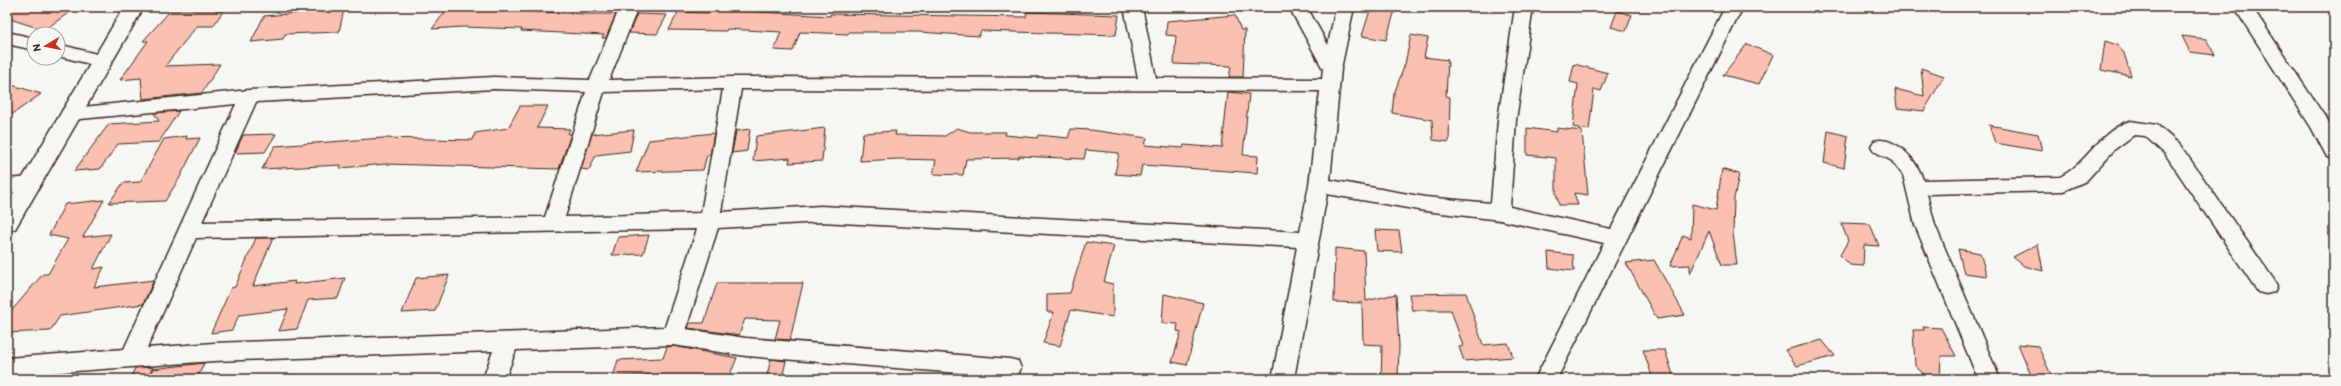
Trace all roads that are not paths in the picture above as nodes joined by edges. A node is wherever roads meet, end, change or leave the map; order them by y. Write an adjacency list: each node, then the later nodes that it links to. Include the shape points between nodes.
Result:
1 (134, 7): 12 (street)
2 (629, 7): 16 (street)
3 (1133, 7): 15 (street)
4 (1298, 7): 13 (street)
5 (1345, 7): 13 (street)
6 (1524, 7): 25 (street, via 1507,120)
7 (1734, 7): 30 (street)
8 (2244, 7): 20 (street, via 2320,125)
9 (7, 38): 10 (street)
10 (26, 42)
11 (66, 52): 12 (street)
12 (102, 61): 18 (street)
13 (1332, 77): 15 (street); 22 (street)
14 (733, 83): 15 (street); 16 (street); 26 (street)
15 (1148, 85)
16 (597, 86): 17 (street, via 494,83); 28 (street)
17 (249, 96): 18 (street); 29 (street)
18 (70, 114): 21 (street)
19 (1881, 146): 24 (street, via 1899,156 1906,164)
20 (2334, 152)
21 (30, 184): 23 (street); 27 (street)
22 (1319, 185): 25 (street, via 1425,204); 31 (street)
23 (8, 187)
24 (1916, 187): 32 (street, via 2063,184 2079,176 2108,144 2130,128 2150,130 2173,150); 41 (street, via 1926,225)
25 (1500, 212): 30 (street)
26 (710, 220): 28 (street); 31 (street, via 822,214 860,215); 33 (street)
27 (7, 223)
28 (553, 224): 29 (street)
29 (189, 230): 35 (street)
30 (1617, 238): 40 (street)
31 (1310, 240): 39 (street)
32 (2266, 286)
33 (672, 336): 34 (street); 37 (street, via 746,347)
34 (508, 341): 35 (street, via 214,352); 38 (street)
35 (132, 358): 36 (street)
36 (7, 367)
37 (1010, 368)
38 (494, 379)
39 (1283, 379)
40 (1546, 379)
41 (1989, 379)

